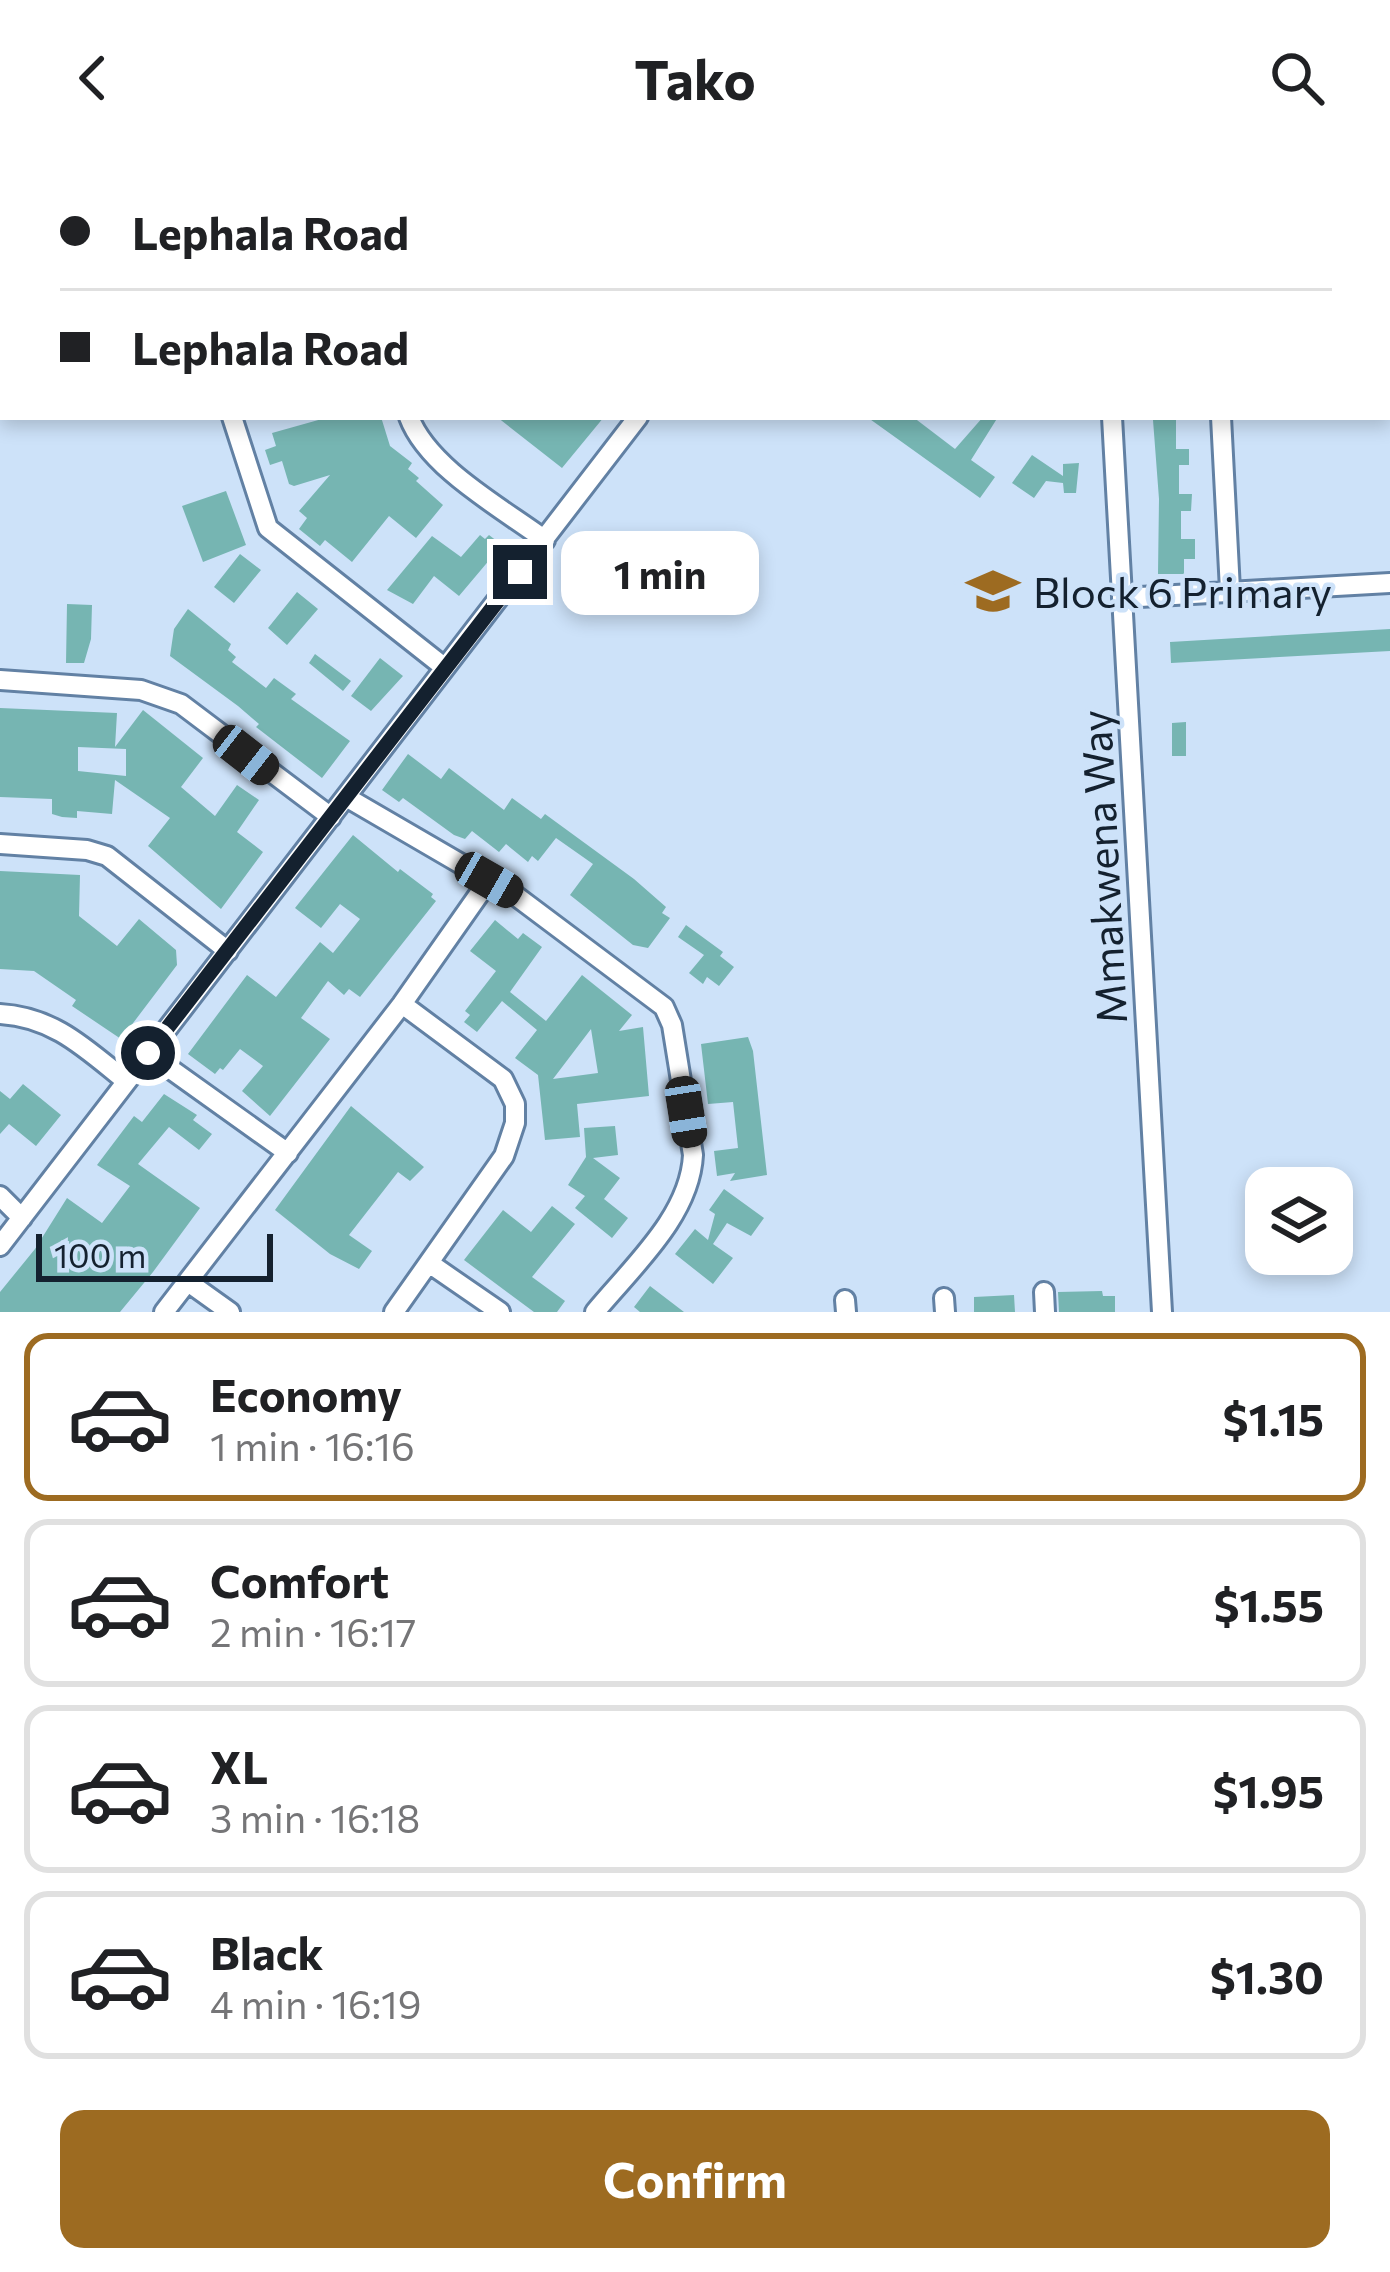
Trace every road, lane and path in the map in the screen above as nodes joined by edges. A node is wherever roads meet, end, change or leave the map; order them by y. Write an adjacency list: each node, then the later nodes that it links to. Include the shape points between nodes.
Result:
1 (233, 420): 10 (street, via 268,528)
2 (411, 420): 6 (street, via 440,461)
3 (636, 420): 6 (street)
4 (1112, 420): 9 (street, Mmakwena Way)
5 (1221, 420): 8 (street)
6 (545, 540): 10 (street)
7 (1390, 583): 8 (street)
8 (1230, 590): 9 (street)
9 (1122, 598): 32 (street, Mmakwena Way)
10 (444, 667): 12 (street)
11 (0, 680): 13 (street, via 162,695)
12 (346, 797): 13 (street); 15 (street)
13 (332, 817): 16 (street)
14 (0, 844): 16 (street, via 106,856)
15 (489, 880): 17 (street); 31 (street, via 648,992 671,1025 692,1174 680,1206)
16 (228, 951): 19 (street)
17 (401, 1004): 21 (street); 25 (street, via 503,1079 515,1104 504,1156)
18 (0, 1014): 20 (street, via 60,1029)
19 (148, 1053): 20 (street); 21 (street)
20 (126, 1081): 23 (street)
21 (288, 1153): 26 (street)
22 (0, 1196): 23 (street)
23 (22, 1218): 24 (street)
24 (0, 1246)
25 (428, 1263): 29 (street); 30 (street)
26 (188, 1282): 27 (street); 28 (street)
27 (164, 1312)
28 (230, 1312)
29 (394, 1312)
30 (500, 1312)
31 (596, 1312)
32 (1162, 1312)

